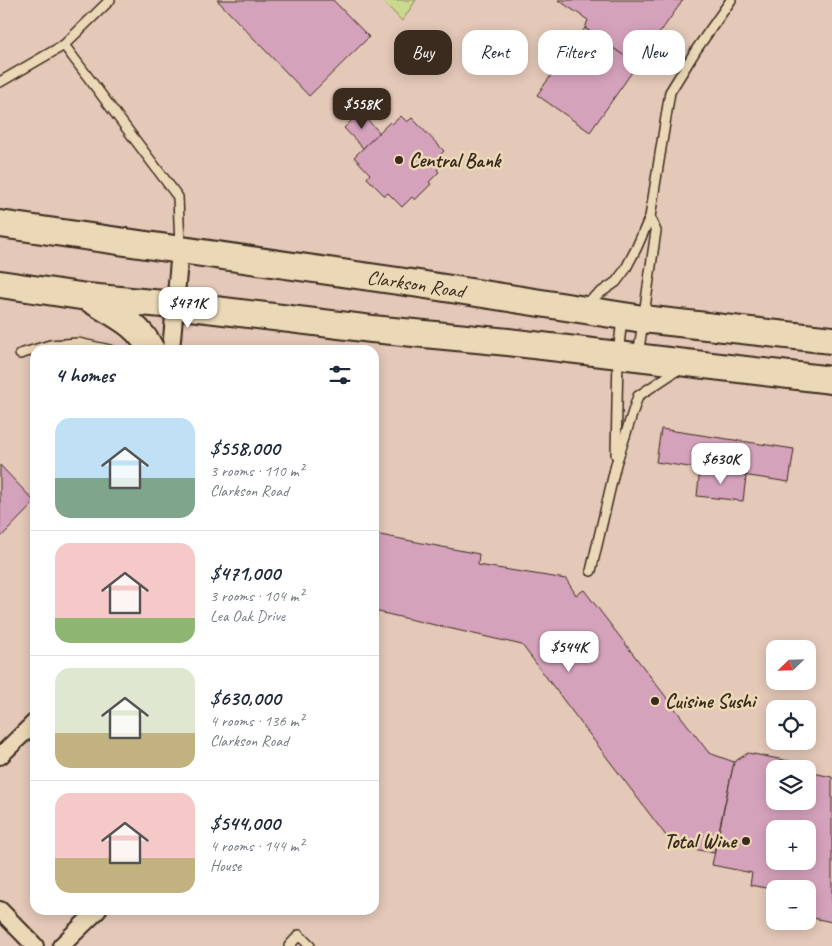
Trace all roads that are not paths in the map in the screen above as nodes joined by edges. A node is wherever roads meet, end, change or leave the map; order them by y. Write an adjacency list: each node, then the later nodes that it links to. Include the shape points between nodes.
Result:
1 (110, 0): 3 (lane)
2 (731, 0): 5 (lane, via 670,92)
3 (64, 45): 4 (lane); 7 (lane, via 178,197)
4 (0, 82)
5 (650, 216): 11 (lane, via 636,249 616,282); 12 (lane, via 656,231)
6 (0, 224): 7 (main road, Clarkson Road)
7 (180, 250): 10 (street); 11 (main road, Clarkson Road)
8 (0, 284): 9 (main road)
9 (87, 296): 10 (main road); 16 (main road, via 136,327)
10 (174, 305): 17 (street); 20 (main road)
11 (577, 308): 12 (main road, Clarkson Road)
12 (633, 317): 13 (main road, Clarkson Road); 20 (lane); 20 (lane)
13 (832, 340)
14 (50, 345): 15 (lane)
15 (87, 345)
16 (148, 345)
17 (171, 345)
18 (30, 351): 19 (lane)
19 (20, 354)
20 (628, 356): 21 (main road); 23 (lane)
21 (687, 363): 22 (main road); 23 (lane, via 638,396)
22 (832, 380)
23 (616, 464): 24 (lane)
24 (591, 571)
25 (30, 727): 26 (street)
26 (0, 756)
27 (0, 910): 29 (street)
28 (93, 915): 30 (street)
29 (34, 946)
30 (61, 946)
31 (288, 946): 32 (lane, via 299,935)
32 (310, 946)

